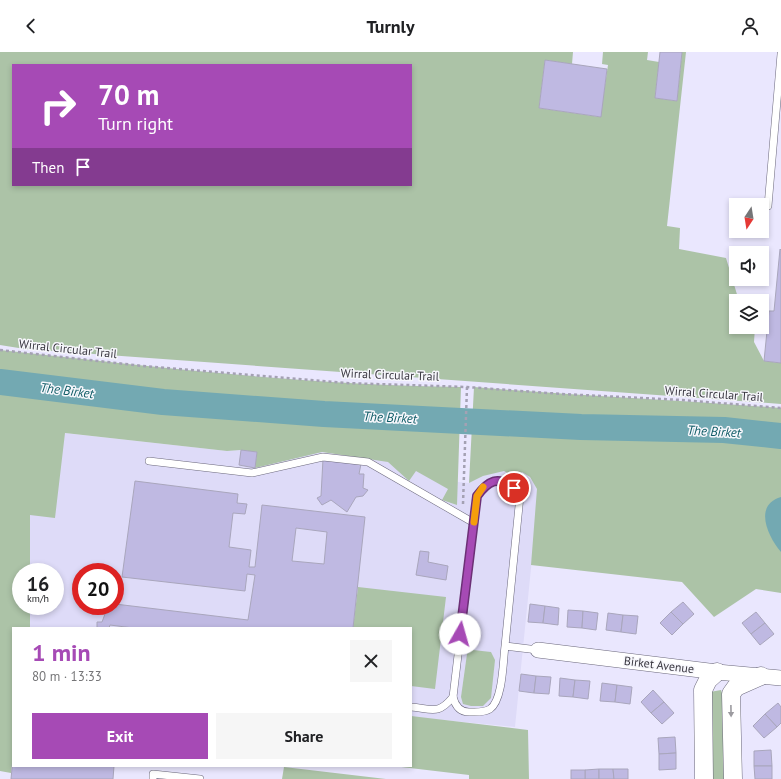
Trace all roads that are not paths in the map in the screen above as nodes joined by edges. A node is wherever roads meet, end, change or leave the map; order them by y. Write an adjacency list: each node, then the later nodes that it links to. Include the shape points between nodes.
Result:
1 (781, 54): 2 (lane)
2 (769, 198)
3 (149, 461): 4 (lane, via 252,473 323,456 368,462)
4 (474, 523): 5 (lane, via 477,496 484,487 495,480 505,481 520,496); 10 (lane)
5 (505, 646): 6 (lane); 10 (lane, via 498,699 490,709 464,712 455,706)
6 (538, 650): 7 (street, Birket Avenue)
7 (717, 672): 8 (street, Birket Avenue); 14 (street, via 702,690)
8 (761, 676): 9 (street, Birket Avenue); 15 (street, one-way to 15, via 736,687 731,694)
9 (781, 678)
10 (453, 697): 11 (lane, via 444,708 434,710)
11 (412, 707)
12 (153, 779): 13 (lane, via 153,774)
13 (200, 779)
14 (704, 779)
15 (733, 779)

